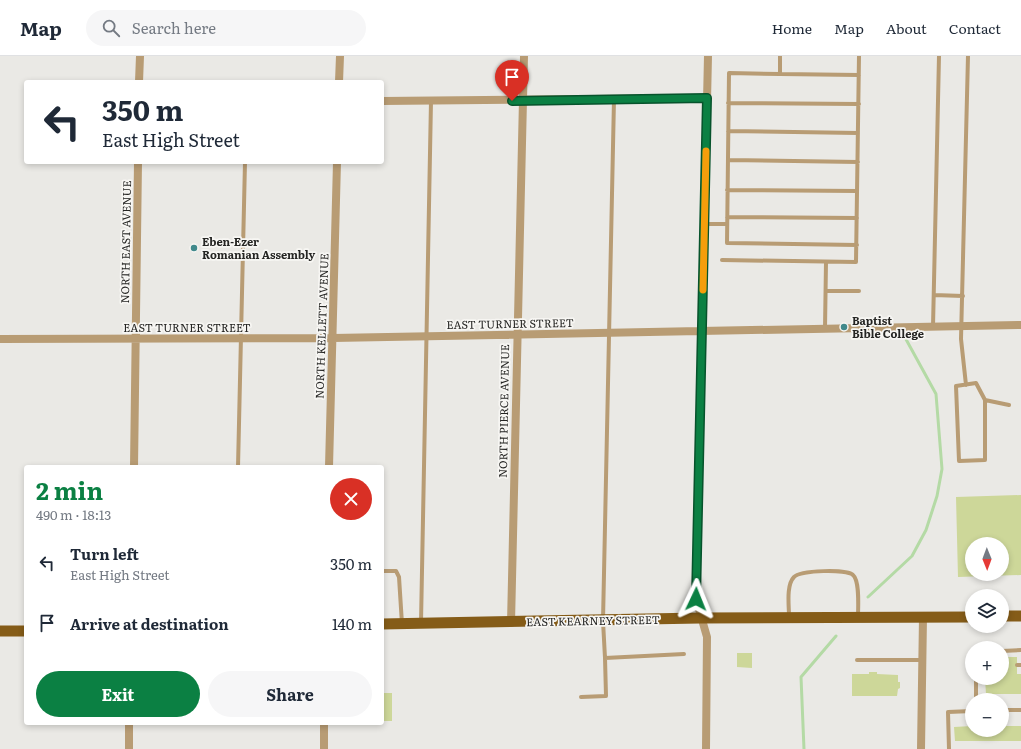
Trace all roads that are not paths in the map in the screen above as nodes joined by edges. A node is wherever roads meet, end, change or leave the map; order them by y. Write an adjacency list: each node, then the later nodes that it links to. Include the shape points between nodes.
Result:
1 (140, 56): 11 (street)
2 (340, 56): 12 (street)
3 (524, 56): 15 (street, NORTH PIERCE AVENUE)
4 (708, 56): 13 (street)
5 (780, 56): 9 (lane)
6 (859, 56): 10 (lane)
7 (939, 56): 38 (lane)
8 (968, 56): 39 (lane)
9 (780, 74): 10 (lane); 18 (lane, via 729,74)
10 (859, 75): 19 (lane)
11 (139, 80)
12 (339, 80)
13 (707, 98): 14 (street); 31 (street)
14 (614, 99): 15 (street); 45 (lane)
15 (523, 100): 17 (street); 46 (street, NORTH PIERCE AVENUE)
16 (384, 101): 17 (street)
17 (431, 101): 47 (lane)
18 (728, 102): 19 (lane); 20 (lane)
19 (859, 104): 21 (lane)
20 (728, 131): 21 (lane); 22 (lane)
21 (858, 133): 23 (lane)
22 (728, 160): 23 (lane); 27 (lane)
23 (858, 162): 28 (lane)
24 (138, 164): 51 (street, NORTH EAST AVENUE)
25 (244, 164): 48 (lane)
26 (337, 164): 49 (street, NORTH KELLETT AVENUE)
27 (727, 190): 28 (lane); 29 (lane)
28 (857, 192): 30 (lane)
29 (727, 217): 30 (lane); 32 (lane)
30 (857, 218): 33 (lane)
31 (705, 224): 32 (lane); 44 (street)
32 (727, 224): 33 (lane, via 727,243)
33 (857, 245): 35 (lane, via 856,262)
34 (722, 260): 35 (lane)
35 (826, 262): 36 (lane)
36 (826, 291): 37 (lane); 43 (lane)
37 (859, 291)
38 (934, 295): 39 (lane); 42 (lane)
39 (963, 296): 41 (lane)
40 (1021, 325): 41 (street, EAST TURNER STREET)
41 (962, 326): 42 (street, EAST TURNER STREET); 52 (lane)
42 (933, 327): 43 (street, EAST TURNER STREET)
43 (825, 328): 44 (street, EAST TURNER STREET)
44 (702, 330): 45 (street, EAST TURNER STREET); 63 (street, via 696,599)
45 (610, 333): 46 (street, EAST TURNER STREET); 66 (lane)
46 (516, 336): 47 (street, EAST TURNER STREET); 67 (street, NORTH PIERCE AVENUE)
47 (428, 337): 49 (street, EAST TURNER STREET); 70 (lane)
48 (241, 338): 49 (street, EAST TURNER STREET); 51 (street, EAST TURNER STREET); 56 (lane)
49 (333, 338): 57 (street, NORTH KELLETT AVENUE)
50 (0, 339): 51 (street, EAST TURNER STREET)
51 (136, 339): 55 (street, NORTH EAST AVENUE)
52 (966, 385): 53 (lane, via 976,383); 53 (lane, via 956,386 959,461 985,460)
53 (985, 400): 54 (lane)
54 (1009, 405)
55 (134, 465)
56 (238, 465)
57 (329, 465)
58 (384, 571): 69 (lane, via 396,571 399,577)
59 (1009, 616): 60 (main road)
60 (1021, 616)
61 (923, 617): 62 (main road, EAST KEARNEY STREET); 65 (main road, EAST KEARNEY STREET); 78 (street)
62 (965, 617)
63 (700, 618): 64 (main road, EAST KEARNEY STREET); 66 (main road, EAST KEARNEY STREET); 87 (street, via 707,637)
64 (789, 618): 65 (main road, EAST KEARNEY STREET); 65 (lane, via 790,584 794,577 802,573 845,571 853,575 857,582)
65 (858, 618)
66 (603, 621): 67 (main road, EAST KEARNEY STREET); 76 (lane)
67 (511, 622): 70 (main road, EAST KEARNEY STREET)
68 (384, 624): 69 (main road, EAST KEARNEY STREET)
69 (402, 624): 70 (main road, EAST KEARNEY STREET)
70 (421, 624)
71 (0, 631): 72 (main road)
72 (24, 631)
73 (1021, 650): 74 (lane)
74 (1009, 651)
75 (684, 654): 76 (lane)
76 (605, 658): 79 (lane, via 606,696)
77 (857, 660): 78 (lane)
78 (923, 660): 88 (street)
79 (581, 696)
80 (1009, 710): 81 (lane)
81 (1021, 710)
82 (965, 711): 89 (lane, via 948,712)
83 (129, 725): 85 (street)
84 (324, 725): 86 (street)
85 (129, 749)
86 (324, 749)
87 (706, 749)
88 (921, 749)
89 (949, 749)

